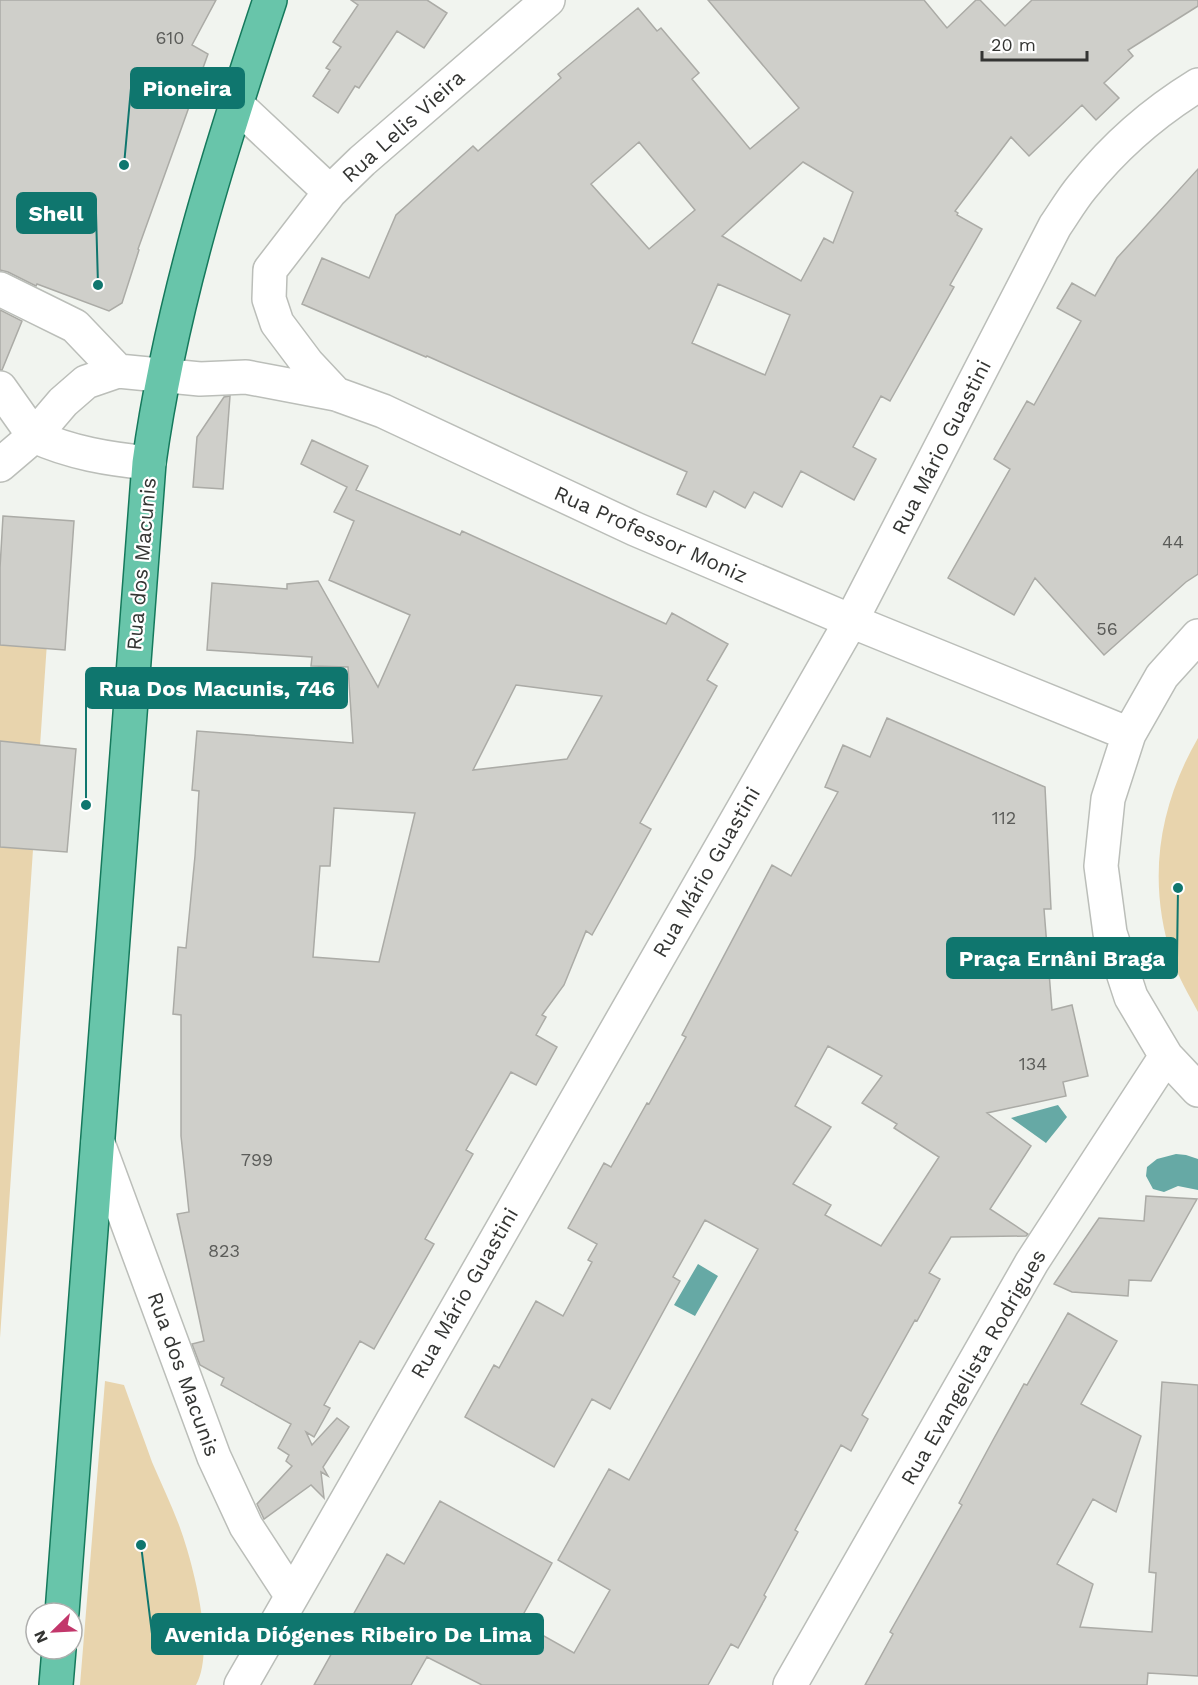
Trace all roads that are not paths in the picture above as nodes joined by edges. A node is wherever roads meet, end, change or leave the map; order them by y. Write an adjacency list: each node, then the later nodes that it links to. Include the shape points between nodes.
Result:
1 (270, 0): 4 (main road, Rua dos Macunis)
2 (548, 0): 5 (street, Rua Lelis Vieira)
3 (1198, 86): 14 (street, Rua Mário Guastini, via 1171,102 1123,142 1082,187 1055,226)
4 (236, 104): 5 (street, Rua Lelis Vieira); 8 (main road, Rua dos Macunis, via 202,216)
5 (330, 192): 10 (street, via 270,270 269,299 277,323)
6 (0, 289): 7 (street, via 75,326)
7 (118, 370): 8 (street, Rua Professor Moniz); 11 (street, via 86,382)
8 (164, 376): 10 (street, Rua Professor Moniz, via 246,377); 12 (main road, Rua dos Macunis)
9 (0, 388): 11 (street)
10 (336, 394): 14 (street, Rua Professor Moniz, via 383,411 635,529)
11 (34, 436): 12 (street, via 91,456); 13 (street)
12 (150, 463): 19 (main road, Rua dos Macunis)
13 (0, 465)
14 (851, 621): 16 (street, Rua Professor Moniz); 20 (street, Rua Mário Guastini)
15 (1198, 636): 16 (street, via 1162,676)
16 (1129, 734): 17 (street, via 1108,799 1101,866 1110,933 1131,997)
17 (1166, 1056): 18 (street); 25 (street, Rua Evangelista Rodrigues, via 1032,1262)
18 (1198, 1090)
19 (98, 1143): 20 (street, Rua dos Macunis, via 214,1457 246,1526); 21 (main road, Rua dos Macunis)
20 (291, 1594): 24 (street, Rua Mário Guastini)
21 (63, 1601)
22 (58, 1661): 23 (main road)
23 (56, 1685)
24 (241, 1685)
25 (790, 1685)

